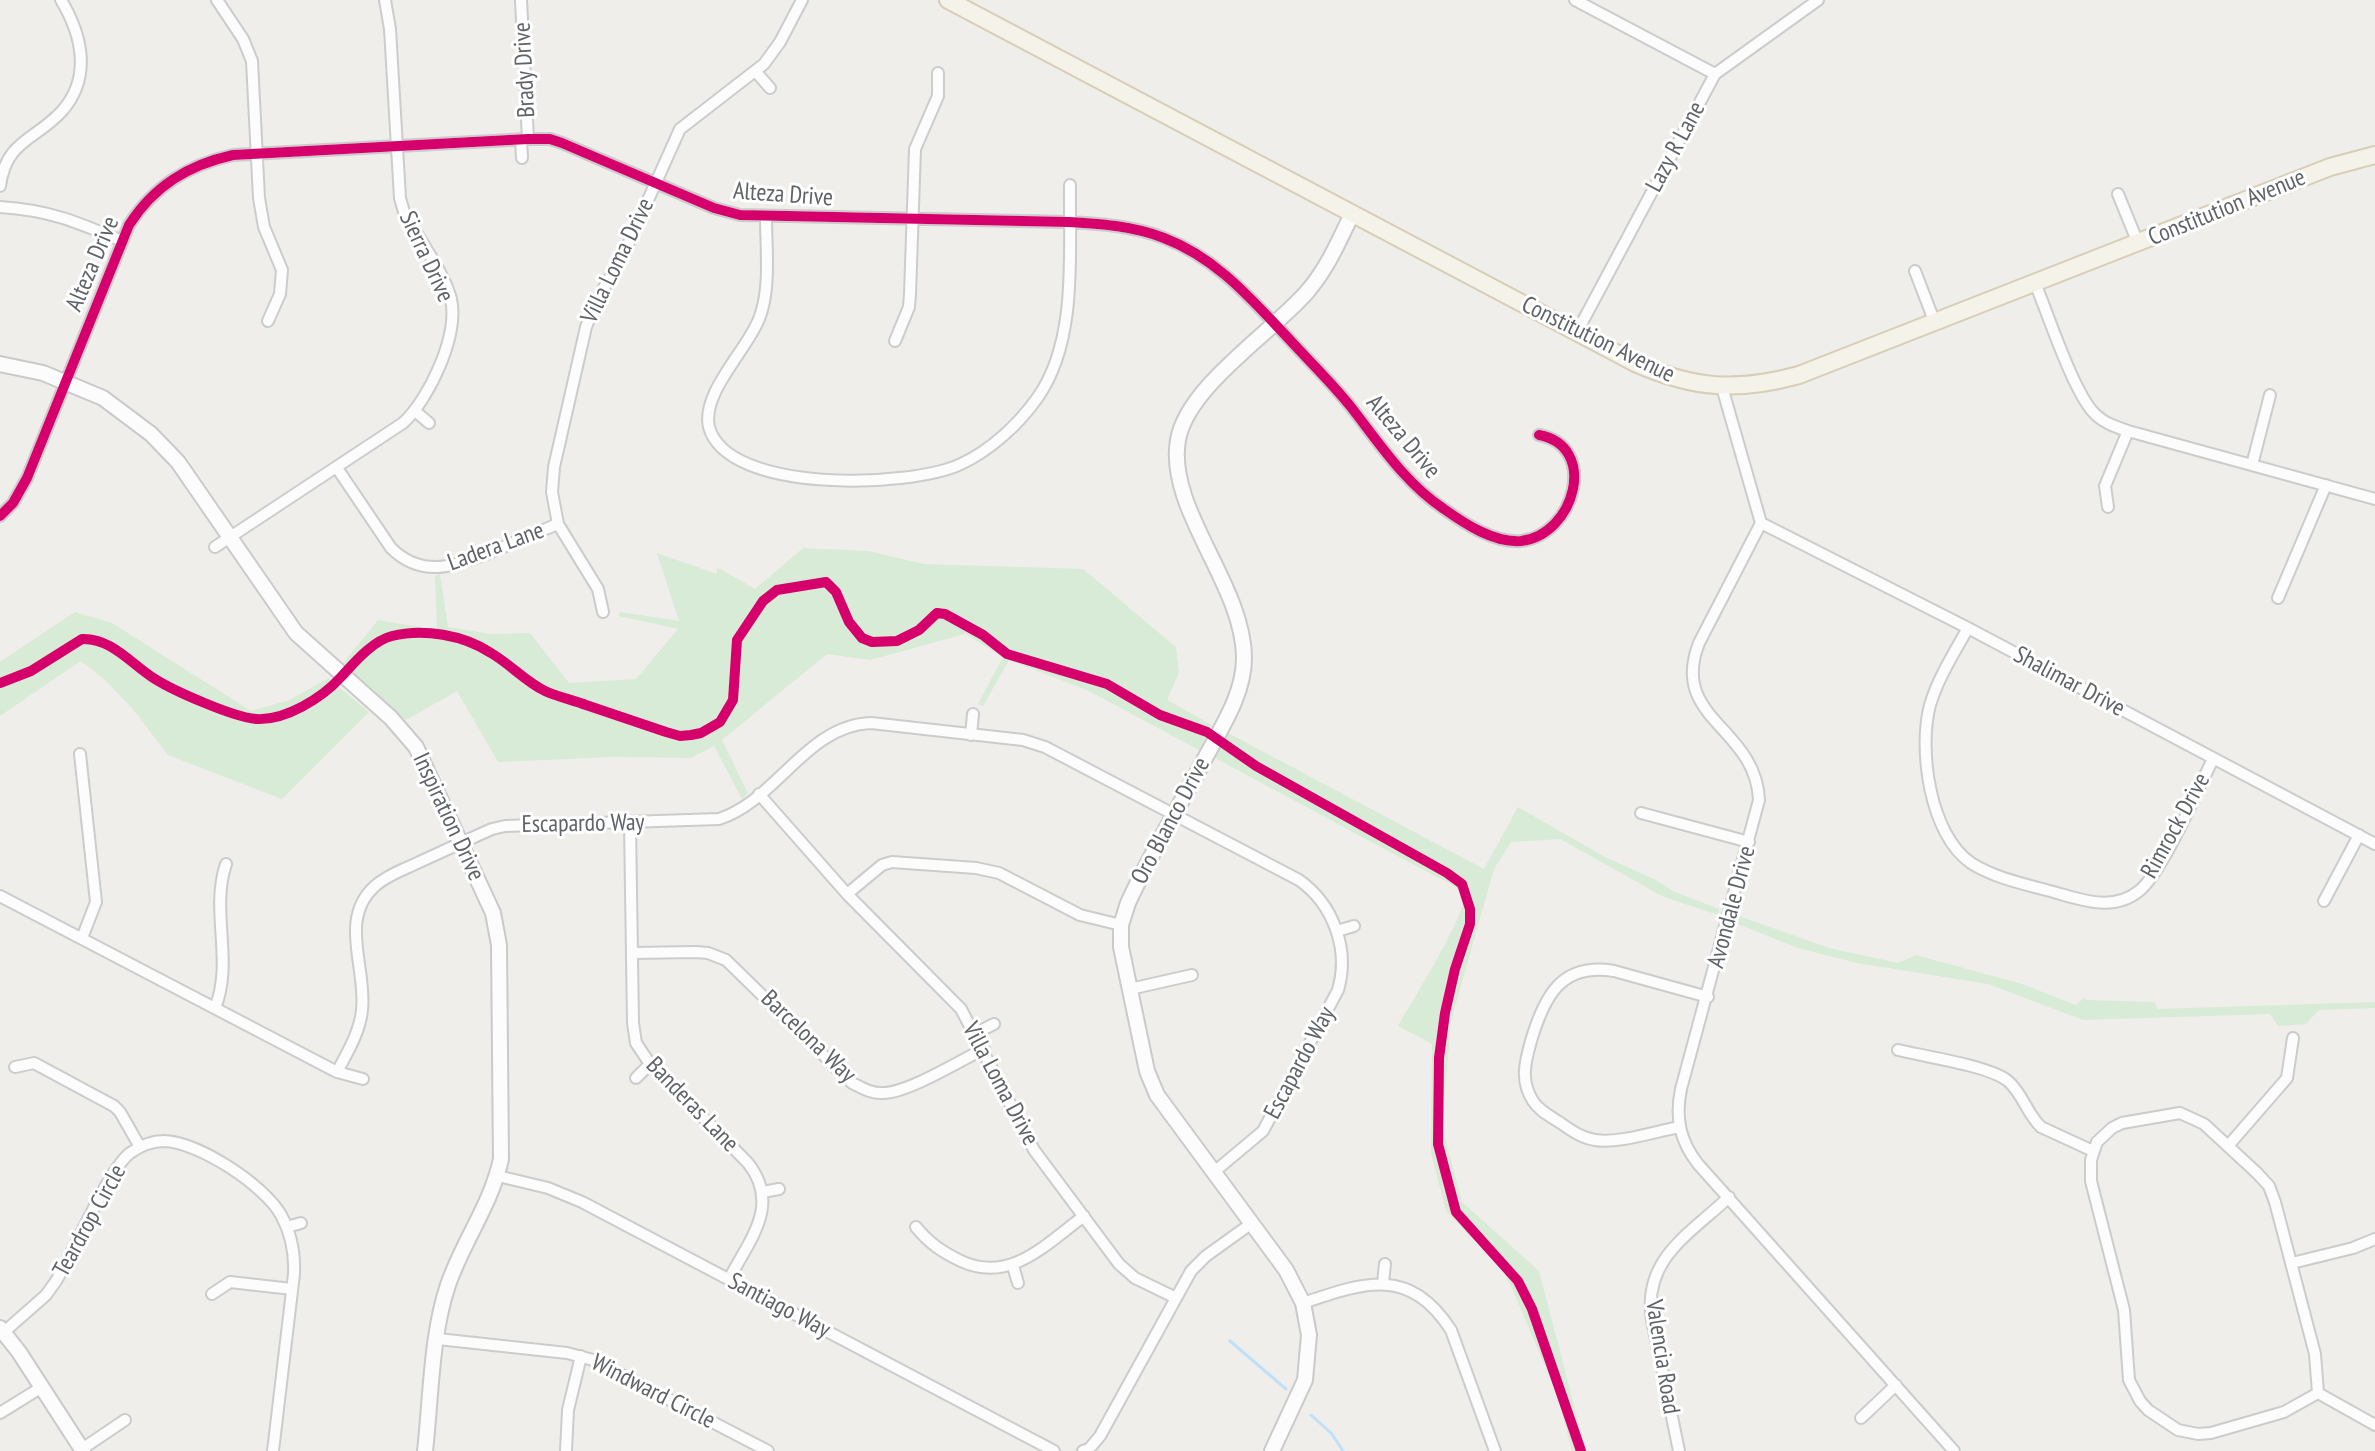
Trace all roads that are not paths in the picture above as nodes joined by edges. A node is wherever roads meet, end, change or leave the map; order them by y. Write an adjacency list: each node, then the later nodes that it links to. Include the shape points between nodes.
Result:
1 (61, 0): 20 (street, via 81,50 76,87 62,111 15,148)
2 (217, 0): 15 (street, via 252,61)
3 (385, 0): 14 (street, Sierra Drive)
4 (521, 0): 13 (street, Brady Drive)
5 (802, 0): 9 (street, Villa Loma Drive, via 773,54)
6 (948, 0): 23 (main road, Constitution Avenue)
7 (1575, 0): 11 (street)
8 (1818, 0): 11 (street, Lazy R Lane)
9 (756, 72): 12 (street); 18 (street, Villa Loma Drive, via 680,129)
10 (938, 73): 25 (street, via 938,96 915,149)
11 (1715, 74): 34 (street, Lazy R Lane)
12 (770, 88)
13 (525, 139): 14 (street, Alteza Drive); 17 (street, Brady Drive); 18 (street, Alteza Drive, via 562,143)
14 (395, 147): 15 (street, Alteza Drive); 40 (street, Sierra Drive, via 404,212 452,307 442,361)
15 (259, 154): 27 (street, Alteza Drive, via 214,159 167,181 136,214); 31 (street, via 261,212 282,270 280,294)
16 (2375, 155): 28 (main road, Constitution Avenue, via 2330,167)
17 (522, 158)
18 (655, 183): 24 (street, Alteza Drive, via 726,212); 51 (street, Villa Loma Drive, via 586,327 552,480)
19 (1070, 185): 26 (street)
20 (0, 186)
21 (2118, 194): 28 (street)
22 (0, 207): 27 (street, via 55,214)
23 (1352, 214): 33 (street, Oro Blanco Drive, via 1319,277); 34 (main road, Constitution Avenue)
24 (766, 217): 25 (street, Alteza Drive); 26 (street, via 764,305 751,338 710,402 713,436 725,452 747,464 792,475 872,481 959,465 1003,436 1033,404 1062,343)
25 (912, 220): 26 (street, Alteza Drive); 35 (street, via 909,307)
26 (1069, 222): 33 (street, Alteza Drive, via 1149,232 1192,250)
27 (122, 241): 37 (street, Alteza Drive)
28 (2138, 243): 30 (main road, Constitution Avenue)
29 (1915, 271): 32 (street)
30 (2035, 283): 32 (main road, Constitution Avenue); 42 (street, via 2085,401 2102,421)
31 (268, 321)
32 (1935, 323): 38 (main road, Constitution Avenue, via 1799,375)
33 (1276, 325): 43 (street, Alteza Drive, via 1340,393 1409,480 1446,511 1485,533 1508,540 1532,538 1553,525 1568,506 1575,484 1571,462 1560,443); 62 (street, Oro Blanco Drive, via 1195,400 1178,440 1180,481 1235,611 1244,658 1236,698)
34 (1577, 332): 38 (main road, Constitution Avenue, via 1655,372)
35 (895, 341)
36 (0, 364): 37 (street, Inspiration Drive)
37 (66, 381): 49 (street, Alteza Drive, via 27,478); 52 (street, Inspiration Drive, via 103,398 151,434 178,462)
38 (1722, 387): 50 (street)
39 (2270, 395): 44 (street)
40 (415, 411): 41 (street); 45 (street, Sierra Drive)
41 (429, 423)
42 (2128, 431): 44 (street); 48 (street, via 2105,486)
43 (1539, 435)
44 (2252, 465): 46 (street)
45 (337, 468): 51 (street, Ladera Lane, via 391,548 417,565 456,564); 52 (street, Sierra Drive)
46 (2326, 485): 47 (street); 54 (street)
47 (2375, 499)
48 (2108, 507)
49 (0, 516)
50 (1761, 523): 56 (street, Shalimar Drive); 66 (street, Avondale Drive, via 1692,666 1699,700 1745,754 1756,776 1759,800)
51 (558, 524): 55 (street, Villa Loma Drive, via 598,589)
52 (231, 538): 53 (street, Sierra Drive); 67 (street, Inspiration Drive, via 296,633 416,747)
53 (215, 547)
54 (2278, 598)
55 (603, 612)
56 (1968, 628): 60 (street, Shalimar Drive); 60 (street, Rimrock Drive, via 1933,696 1926,742 1933,800 1943,830 1959,853 1981,869 2083,900 2121,901 2141,889 2156,870)
57 (973, 714): 58 (street)
58 (971, 735): 61 (street, Escapardo Way, via 871,723 850,726 829,736); 62 (street, Escapardo Way, via 1045,747)
59 (80, 754): 76 (street, via 96,902)
60 (2213, 759): 65 (street, Shalimar Drive)
61 (759, 794): 64 (street, Escapardo Way, via 719,819); 70 (street, Villa Loma Drive)
62 (1175, 813): 73 (street, Oro Blanco Drive); 75 (street, Escapardo Way, via 1310,888)
63 (1641, 813): 66 (street)
64 (630, 823): 67 (street, Escapardo Way, via 518,824); 78 (street, Banderas Lane)
65 (2359, 835): 68 (street, Shalimar Drive); 72 (street)
66 (1749, 842): 82 (street, Avondale Drive)
67 (461, 843): 91 (street, Escapardo Way, via 385,878 366,896 355,933 362,1013); 99 (street, Inspiration Drive, via 493,913 499,945 503,1146)
68 (2375, 844)
69 (226, 864): 83 (street, via 219,884 224,981)
70 (847, 894): 73 (street, via 892,862 976,868 1010,877 1080,915); 85 (street, Villa Loma Drive, via 961,1009)
71 (0, 896): 76 (street)
72 (2324, 901)
73 (1121, 925): 81 (street, Oro Blanco Drive)
74 (1354, 926): 75 (street)
75 (1337, 931): 98 (street, Escapardo Way, via 1342,970 1334,1000 1263,1131)
76 (82, 938): 83 (street)
77 (723, 944): 79 (street)
78 (632, 953): 79 (street); 89 (street, Banderas Lane, via 634,1034)
79 (719, 956): 87 (street, Barcelona Way, via 862,1089 895,1091)
80 (1192, 975): 81 (street)
81 (1130, 989): 98 (street, Oro Blanco Drive, via 1151,1084)
82 (1708, 997): 94 (street, Avondale Drive, via 1678,1104); 94 (street, via 1614,971 1580,971 1544,1002 1526,1060 1525,1079 1533,1101 1578,1135 1606,1141)
83 (215, 1008): 91 (street)
84 (994, 1024): 85 (street)
85 (976, 1033): 87 (street, Villa Loma Drive)
86 (2293, 1038): 95 (street, via 2287,1078)
87 (984, 1049): 103 (street, Villa Loma Drive, via 1027,1138)
88 (1898, 1050): 97 (street, via 2003,1077 2041,1127)
89 (650, 1064): 92 (street); 101 (street, Banderas Lane, via 748,1163)
90 (15, 1067): 96 (street, via 34,1063 114,1106)
91 (337, 1072): 93 (street)
92 (636, 1078)
93 (363, 1079)
94 (1680, 1127): 102 (street, via 1687,1150)
95 (2228, 1146): 97 (street, via 2196,1119 2171,1114 2122,1123); 109 (street, via 2269,1186)
96 (140, 1147): 106 (street, Teardrop Circle, via 161,1141 182,1144 234,1170 262,1190); 119 (street, Teardrop Circle, via 119,1165 46,1295)
97 (2093, 1151): 124 (street, via 2091,1181 2124,1310 2129,1380 2140,1401 2168,1425 2198,1434 2284,1412)
98 (1214, 1172): 105 (street, Oro Blanco Drive)
99 (498, 1176): 112 (street, Santiago Way, via 565,1194); 120 (street, Inspiration Drive, via 453,1271)
100 (779, 1189): 101 (street)
101 (763, 1192): 112 (street, via 757,1226)
102 (1729, 1197): 122 (street); 138 (street, Valencia Road, via 1664,1258 1652,1282 1649,1306)
103 (1084, 1216): 111 (street); 117 (street, Villa Loma Drive, via 1126,1271)
104 (301, 1223): 106 (street)
105 (1252, 1223): 117 (street, via 1198,1263); 118 (street, Oro Blanco Drive)
106 (287, 1227): 115 (street, Teardrop Circle, via 294,1262)
107 (916, 1227): 111 (street, via 930,1244 969,1265)
108 (2375, 1239): 109 (street)
109 (2292, 1263): 124 (street, via 2315,1354)
110 (1385, 1264): 114 (street)
111 (1013, 1266): 113 (street)
112 (729, 1279): 135 (street, Santiago Way)
113 (1018, 1283)
114 (1383, 1283): 118 (street, via 1354,1286); 130 (street, via 1420,1295 1442,1316 1458,1347)
115 (292, 1289): 116 (street, via 230,1282); 131 (street, Teardrop Circle)
116 (212, 1294)
117 (1176, 1298): 136 (street, via 1100,1436)
118 (1303, 1303): 137 (street, Oro Blanco Drive, via 1309,1335 1305,1380)
119 (2, 1330): 123 (street)
120 (438, 1339): 121 (street, Windward Circle); 132 (street, Inspiration Drive)
121 (581, 1356): 133 (street, via 568,1410); 134 (street, Windward Circle)
122 (1896, 1385): 126 (street); 139 (street)
123 (42, 1387): 125 (street); 129 (street)
124 (2318, 1393): 128 (street)
125 (0, 1413)
126 (1861, 1418)
127 (125, 1420): 129 (street)
128 (2375, 1425)
129 (82, 1450)
130 (1492, 1450)
131 (273, 1451)
132 (425, 1451)
133 (566, 1451)
134 (768, 1451)
135 (1054, 1451)
136 (1083, 1451)
137 (1272, 1451)
138 (1679, 1451)
139 (1954, 1451)

